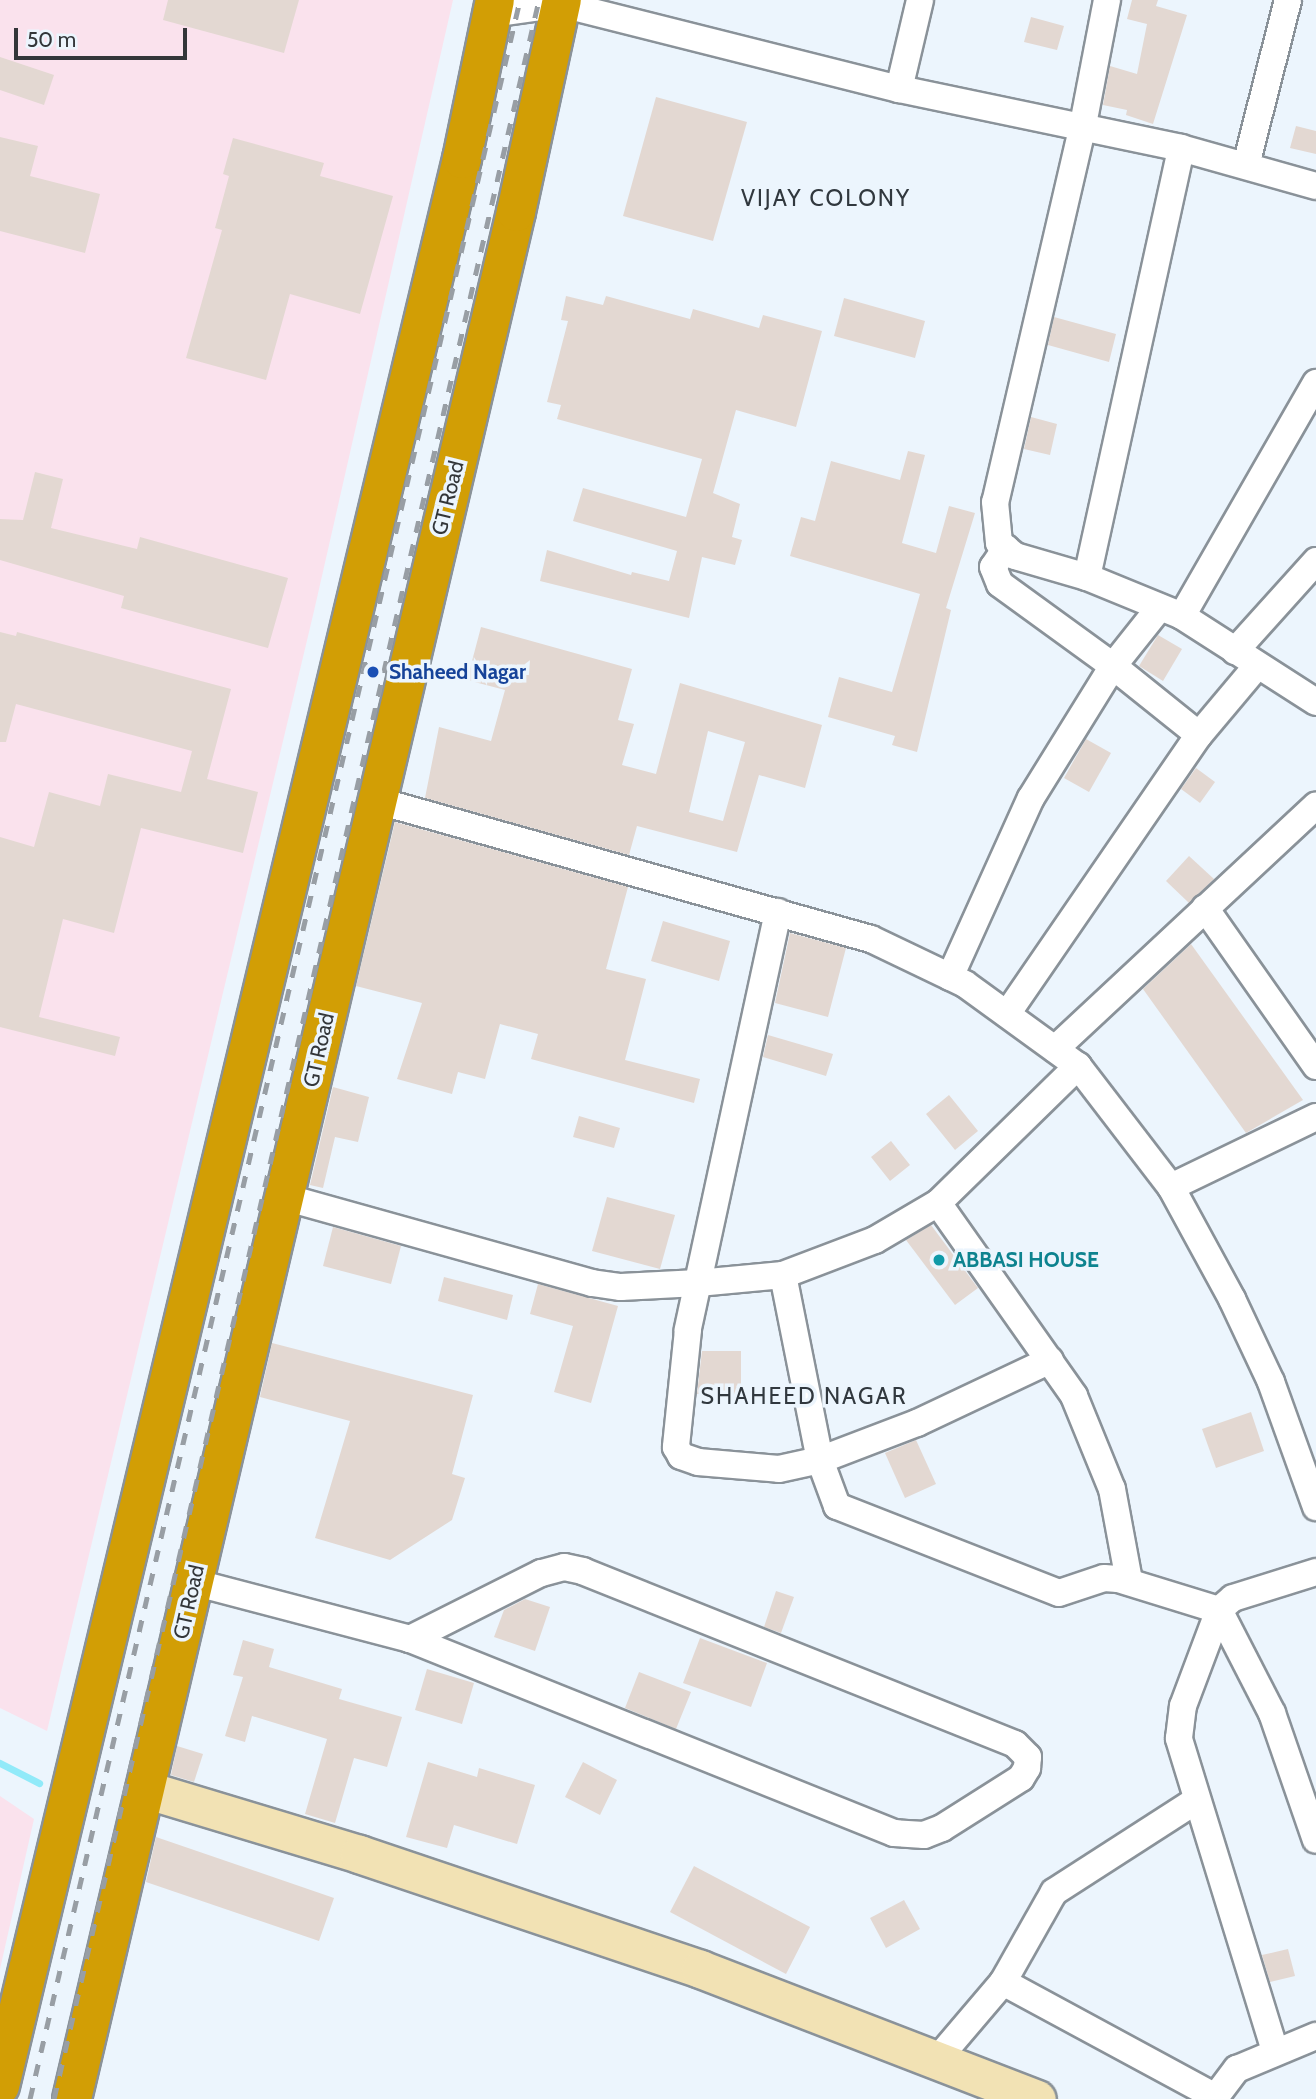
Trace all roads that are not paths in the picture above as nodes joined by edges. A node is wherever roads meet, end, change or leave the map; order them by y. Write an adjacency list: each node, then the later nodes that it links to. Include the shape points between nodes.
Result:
1 (920, 0): 6 (street)
2 (1107, 0): 7 (street)
3 (1288, 0): 9 (street)
4 (561, 2): 5 (street); 6 (street); 20 (highway, GT Road)
5 (494, 7): 50 (highway, via 462,159)
6 (899, 89): 7 (street)
7 (1083, 125): 8 (street); 12 (street, via 995,502 995,527)
8 (1181, 148): 9 (street); 14 (street)
9 (1246, 165): 10 (street)
10 (1316, 186)
11 (1316, 383): 15 (street)
12 (1006, 548): 14 (street, via 1015,555); 17 (street, via 993,568 1000,584)
13 (1316, 561): 16 (street)
14 (1087, 577): 15 (street)
15 (1171, 612): 16 (street); 17 (street)
16 (1245, 659): 18 (street); 19 (street)
17 (1113, 666): 19 (street); 24 (street, via 1031,798)
18 (1315, 699)
19 (1199, 735): 25 (street)
20 (375, 800): 23 (street); 31 (highway, GT Road)
21 (1316, 806): 22 (street)
22 (1206, 908): 26 (street); 28 (street)
23 (778, 912): 24 (street, via 870,939); 34 (street)
24 (950, 977): 25 (street)
25 (1007, 1014): 26 (street)
26 (1055, 1049): 27 (street)
27 (1078, 1066): 30 (street); 32 (street)
28 (1316, 1066)
29 (1316, 1117): 30 (street)
30 (1171, 1187): 37 (street, via 1271,1382)
31 (284, 1197): 34 (street, via 592,1283 621,1287); 40 (highway, GT Road)
32 (938, 1203): 33 (street, via 875,1240); 35 (street)
33 (783, 1275): 34 (street); 36 (street)
34 (698, 1283): 36 (street, via 677,1429 676,1447 681,1456 698,1462 779,1469)
35 (1050, 1360): 36 (street, via 917,1423); 39 (street, via 1074,1396 1112,1489)
36 (820, 1460): 39 (street, via 837,1506 1035,1586 1059,1593 1104,1577)
37 (1316, 1507)
38 (1316, 1572): 41 (street, via 1233,1598)
39 (1129, 1581): 41 (street)
40 (193, 1582): 42 (street); 43 (highway, GT Road)
41 (1219, 1610): 44 (street, via 1183,1706 1179,1738); 45 (street, via 1272,1713)
42 (410, 1639): 42 (street, via 894,1833 924,1835 942,1828 1021,1779 1027,1768 1028,1758 1015,1744 564,1567 541,1573)
43 (145, 1789): 49 (street, via 359,1854 700,1969); 52 (highway, GT Road)
44 (1195, 1801): 46 (street, via 1054,1892); 48 (street)
45 (1316, 1840)
46 (1003, 1982): 49 (street); 51 (street)
47 (1316, 2036): 48 (street)
48 (1275, 2051): 51 (street, via 1237,2068)
49 (935, 2062): 53 (street)
50 (0, 2086)
51 (1215, 2098)
52 (72, 2099)
53 (1037, 2099)

